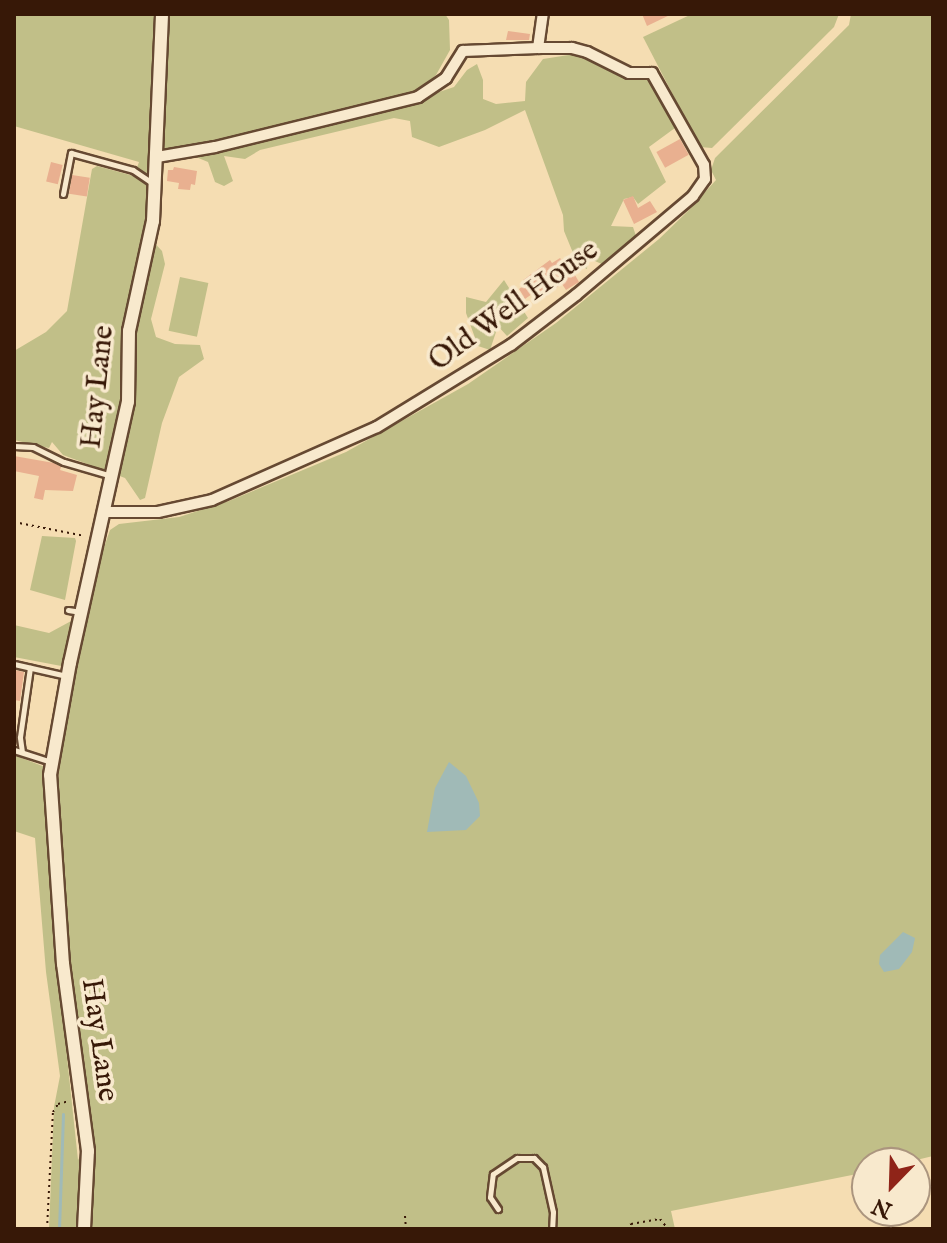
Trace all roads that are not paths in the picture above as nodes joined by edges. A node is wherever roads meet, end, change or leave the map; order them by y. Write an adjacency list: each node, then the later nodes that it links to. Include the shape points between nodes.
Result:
1 (162, 14): 4 (street, Hay Lane)
2 (543, 14): 3 (street)
3 (538, 48): 4 (street, via 463,51 446,78 418,97); 9 (street, Old Well House, via 572,48 629,73 652,73 704,165 705,179 693,196 511,345 377,427 212,500 158,512)
4 (164, 156): 5 (street, Hay Lane)
5 (156, 186): 6 (lane, via 133,170 71,153); 8 (street, Hay Lane, via 129,331 128,402)
6 (63, 194)
7 (14, 446): 8 (lane, via 33,447)
8 (113, 476): 9 (street, Hay Lane)
9 (105, 512): 11 (street, Hay Lane)
10 (68, 610): 11 (lane)
11 (82, 612): 14 (street, Hay Lane)
12 (14, 664): 13 (lane)
13 (30, 668): 14 (lane); 16 (lane)
14 (68, 677): 17 (street, Hay Lane)
15 (14, 750): 16 (lane)
16 (22, 752): 17 (lane)
17 (51, 762): 19 (street, Hay Lane, via 63,964 88,1151)
18 (498, 1209): 20 (lane, via 490,1197 493,1174 517,1158 534,1158 543,1167)
19 (84, 1229)
20 (552, 1229)

